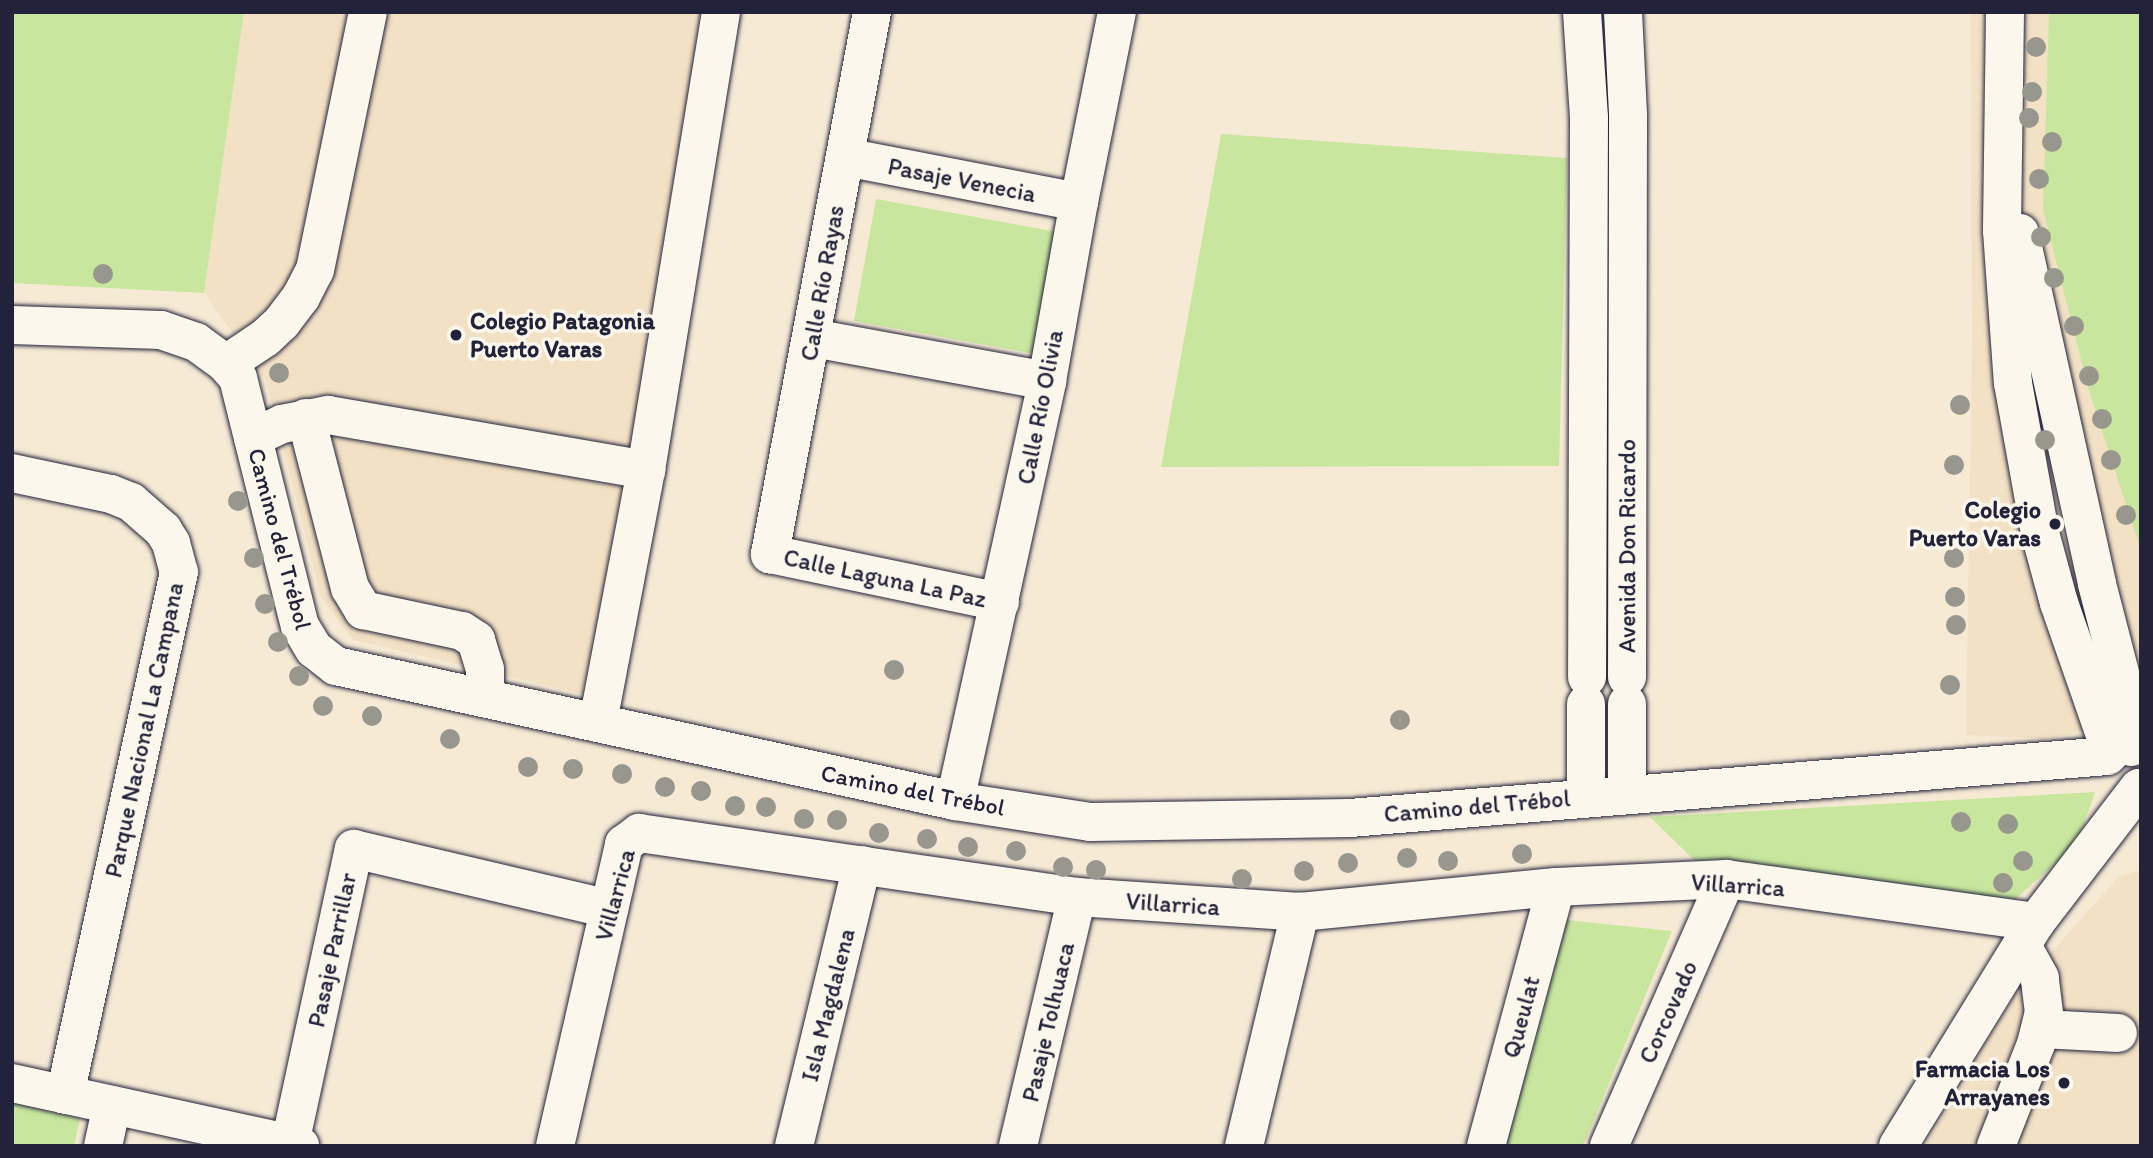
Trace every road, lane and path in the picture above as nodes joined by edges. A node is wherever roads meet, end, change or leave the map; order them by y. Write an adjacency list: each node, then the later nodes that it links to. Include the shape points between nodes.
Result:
1 (368, 12): 15 (street, via 315,270 282,322)
2 (721, 12): 21 (street)
3 (872, 12): 9 (street, Calle Río Rayas)
4 (1117, 12): 12 (street, Calle Río Olivia)
5 (1582, 12): 11 (street, Avenida Don Ricardo, via 1588,68)
6 (1623, 12): 10 (street, Avenida Don Ricardo)
7 (2005, 12): 8 (street)
8 (2003, 155): 25 (street); 29 (street, via 2006,307 2024,458 2059,603)
9 (845, 157): 12 (street, Pasaje Venecia); 14 (street, Calle Río Rayas)
10 (1628, 178): 11 (street); 17 (street, Avenida Don Ricardo)
11 (1588, 181): 19 (street, Avenida Don Ricardo)
12 (1079, 202): 16 (street, Calle Río Olivia)
13 (12, 325): 15 (street, Camino del Trébol, via 161,330 196,342)
14 (813, 338): 16 (street); 23 (street, Calle Río Rayas)
15 (226, 364): 20 (street, Camino del Trébol, via 238,378)
16 (1047, 381): 24 (street, Calle Río Olivia)
17 (1627, 416): 19 (street, Avenida Don Ricardo); 30 (street, Avenida Don Ricardo)
18 (306, 418): 20 (street); 21 (street, via 328,415); 27 (street, via 350,589 363,610 462,631 475,640 485,669)
19 (1588, 419): 31 (street, Avenida Don Ricardo)
20 (253, 438): 27 (street, Camino del Trébol, via 300,626 314,649 351,671)
21 (646, 470): 28 (street)
22 (12, 473): 43 (street, Parque Nacional La Campana, via 131,502 163,530 179,572)
23 (770, 554): 24 (street, Calle Laguna La Paz)
24 (1000, 602): 32 (street, Calle Río Olivia)
25 (2105, 619): 26 (street); 29 (street, via 2130,712)
26 (2141, 644)
27 (485, 698): 28 (street, Camino del Trébol)
28 (597, 722): 32 (street, Camino del Trébol)
29 (2127, 765): 30 (street, Camino del Trébol, via 2051,763); 39 (street, via 2094,847)
30 (1627, 793): 31 (street, Camino del Trébol)
31 (1586, 797): 32 (street, Camino del Trébol, via 1350,818 1090,822)
32 (955, 801)
33 (862, 865): 36 (street, Villarrica); 37 (street, Villarrica, via 639,833 624,844); 48 (street, Isla Magdalena)
34 (1726, 879): 35 (street, Villarrica); 39 (street, Villarrica); 52 (street, Corcovado)
35 (1556, 887): 38 (street, Villarrica); 51 (street, Queulat)
36 (1077, 897): 38 (street, Villarrica); 49 (street, Pasaje Tolhuaca)
37 (609, 909): 45 (street, Pasaje Parrillar, via 354,849); 47 (street, Villarrica)
38 (1300, 912): 50 (street)
39 (2029, 933): 40 (street, via 2044,996); 53 (street)
40 (2042, 1029): 41 (street); 54 (street)
41 (2118, 1033)
42 (12, 1083): 43 (street)
43 (65, 1095): 44 (street)
44 (112, 1105): 45 (street); 46 (street)
45 (295, 1145)
46 (103, 1146)
47 (555, 1146)
48 (793, 1146)
49 (1018, 1146)
50 (1244, 1146)
51 (1486, 1146)
52 (1609, 1146)
53 (1898, 1146)
54 (1996, 1146)

